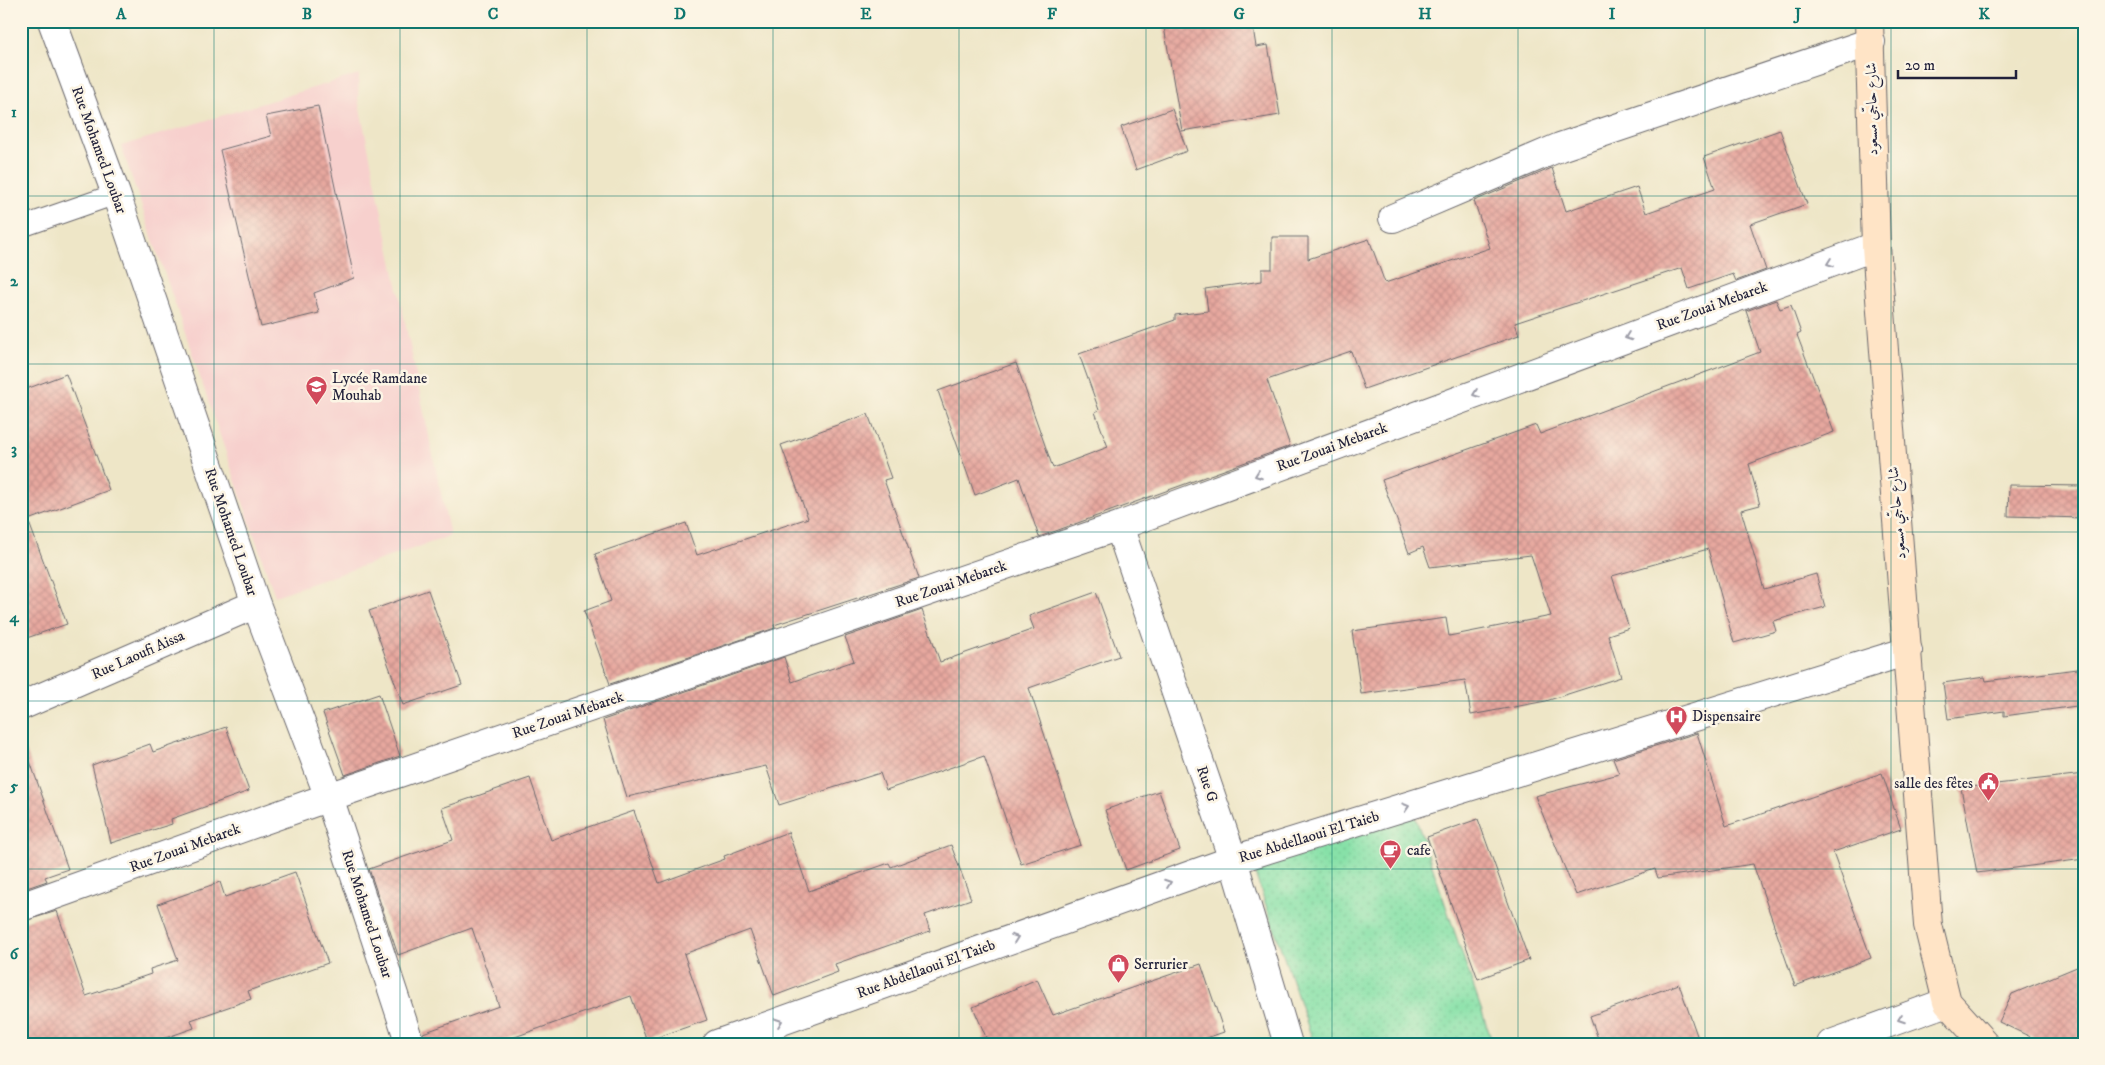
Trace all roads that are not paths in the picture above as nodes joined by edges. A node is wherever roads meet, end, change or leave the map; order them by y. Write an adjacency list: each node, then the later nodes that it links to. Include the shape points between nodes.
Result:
1 (52, 21): 3 (street, Rue Mohamed Loubar)
2 (1870, 32): 4 (street, via 1560,148); 6 (main road, شارع حاجّي مسعود)
3 (116, 194): 5 (lane); 8 (street, Rue Mohamed Loubar)
4 (1393, 218)
5 (21, 227)
6 (1876, 246): 7 (street, Rue Zouai Mebarek, one-way to 7); 9 (main road, شارع حاجّي مسعود)
7 (1119, 526): 11 (street, Rue Zouai Mebarek); 12 (street, Rue G)
8 (256, 604): 10 (street, Rue Laoufi Aissa); 11 (street, Rue Mohamed Loubar)
9 (1908, 652): 12 (street, Rue Abdellaoui El Taieb, one-way to 9); 14 (main road, شارع حاجّي مسعود, via 1928,925)
10 (21, 706)
11 (329, 796): 13 (street, Rue Zouai Mebarek); 15 (street, Rue Mohamed Loubar)
12 (1233, 860): 16 (street, Rue Abdellaoui El Taieb, one-way to 12); 17 (street, Rue G)
13 (21, 907)
14 (1947, 1002): 18 (street, one-way to 18); 19 (main road)
15 (410, 1044)
16 (717, 1044)
17 (1288, 1044)
18 (1831, 1044)
19 (1985, 1044)

